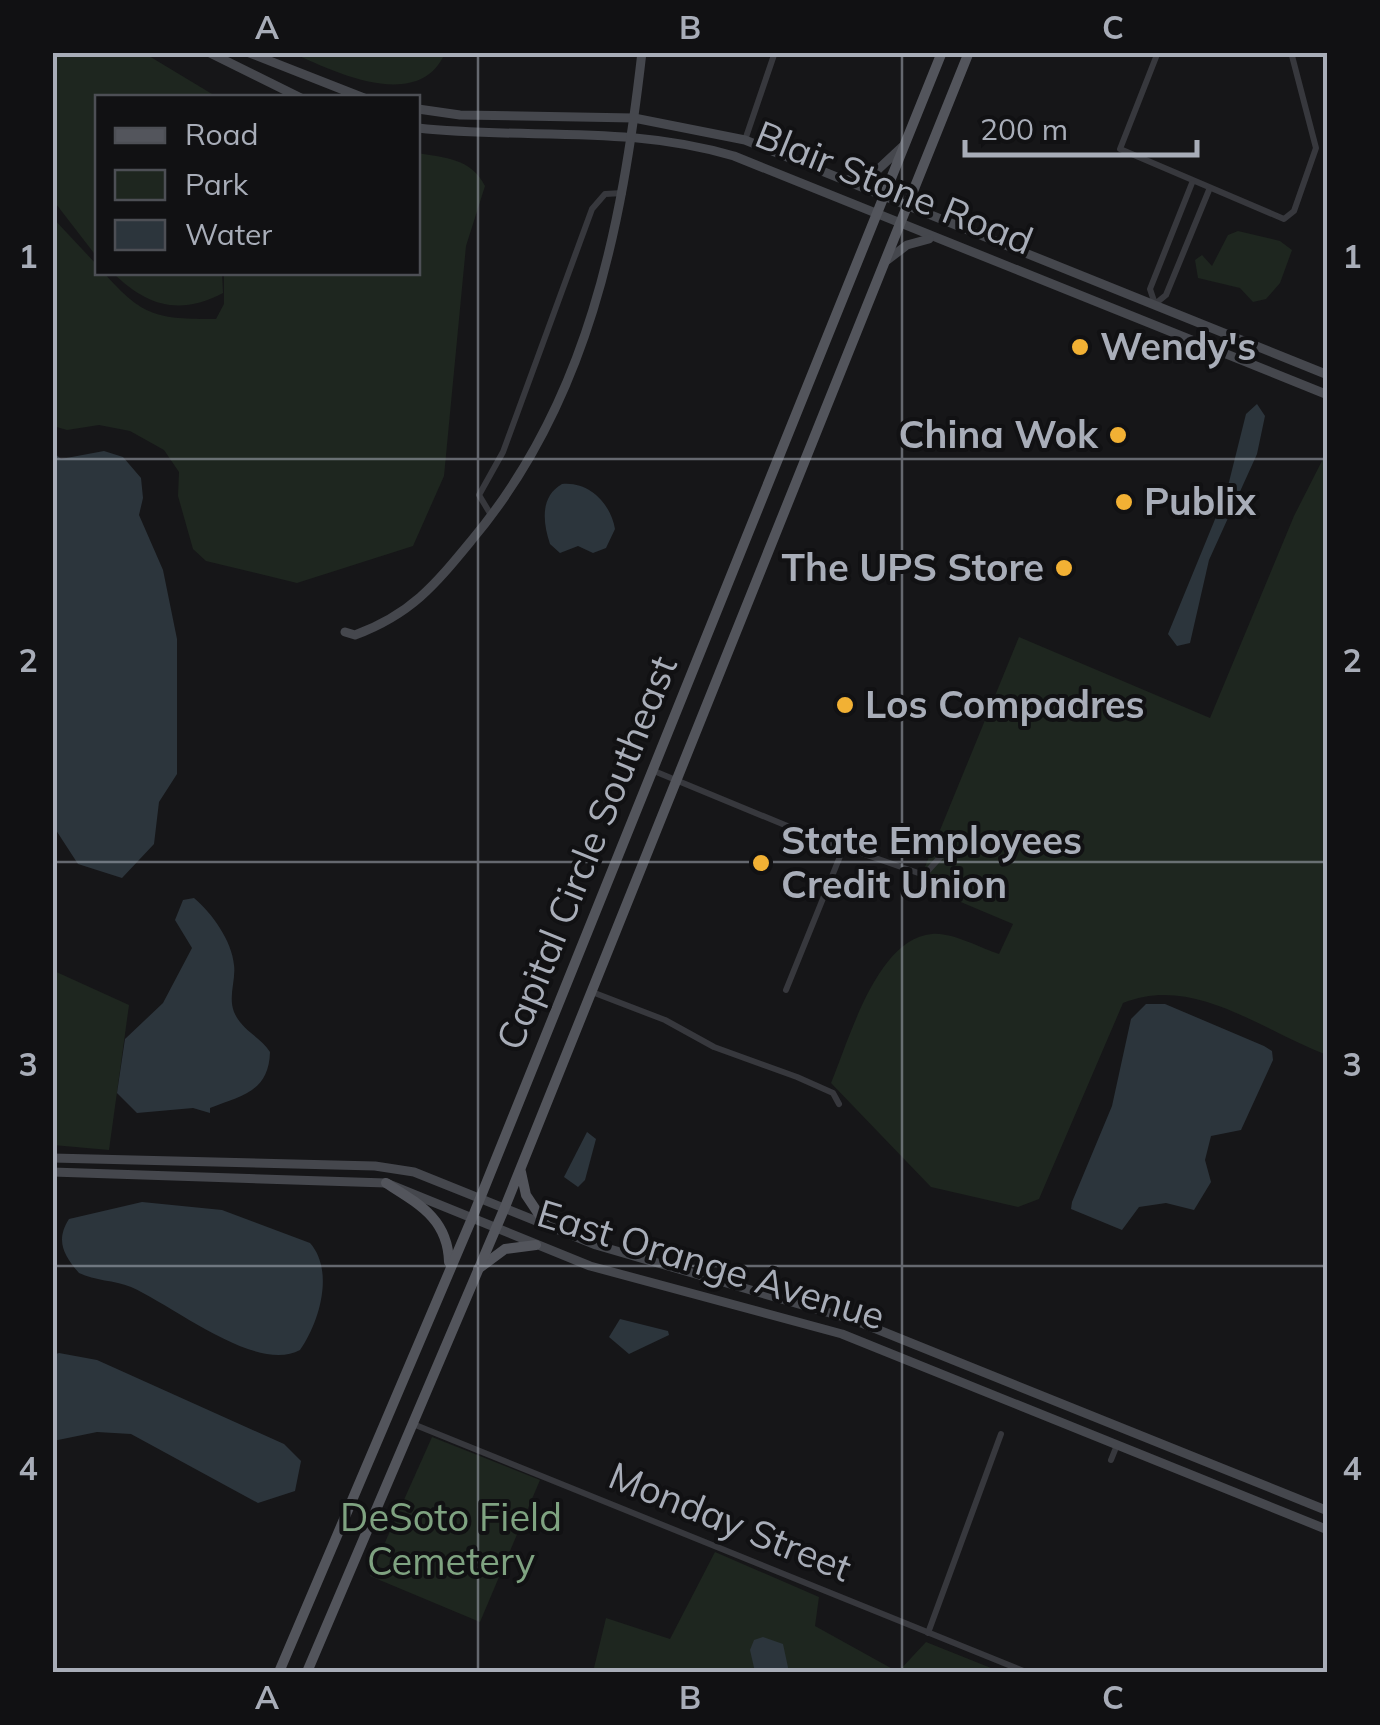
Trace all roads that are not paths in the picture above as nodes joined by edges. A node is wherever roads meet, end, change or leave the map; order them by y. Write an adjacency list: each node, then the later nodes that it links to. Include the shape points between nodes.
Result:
1 (208, 52): 9 (street)
2 (248, 52): 10 (street)
3 (642, 52): 12 (street)
4 (775, 52): 15 (street)
5 (942, 52): 16 (main road, Capital Circle Southeast)
6 (969, 52): 23 (main road, Capital Circle Southeast)
7 (1158, 52): 19 (street, via 1120,149)
8 (1291, 52): 20 (street, via 1316,148 1290,216 1276,217)
9 (295, 95)
10 (356, 95)
11 (420, 109): 12 (street, Blair Stone Road, via 460,116)
12 (634, 118): 14 (street); 15 (street, Blair Stone Road)
13 (420, 128): 14 (street, Blair Stone Road)
14 (631, 134): 17 (street, Blair Stone Road); 21 (street)
15 (745, 140): 17 (street); 18 (street, Blair Stone Road)
16 (902, 147): 18 (street, via 871,176); 22 (main road, Capital Circle Southeast)
17 (714, 150): 24 (street, Blair Stone Road)
18 (841, 179): 22 (street, Blair Stone Road)
19 (1192, 183): 20 (street); 26 (street)
20 (1210, 190): 28 (street)
21 (624, 193): 34 (street, via 584,344 538,445); 34 (street, via 605,194 592,209 503,452 478,495)
22 (881, 196): 23 (street, Blair Stone Road); 24 (main road, Capital Circle Southeast)
23 (905, 205): 25 (main road, Capital Circle Southeast); 30 (street, Blair Stone Road)
24 (874, 213): 25 (street, Blair Stone Road); 36 (main road, Capital Circle Southeast)
25 (898, 224): 27 (street, Blair Stone Road); 29 (main road, Capital Circle Southeast)
26 (1172, 234): 28 (street); 30 (street, via 1150,289)
27 (935, 238): 29 (street, via 907,245); 31 (street, Blair Stone Road)
28 (1189, 240): 30 (street, via 1166,295)
29 (881, 266): 37 (main road, Capital Circle Southeast)
30 (1154, 304): 31 (street); 32 (street, Blair Stone Road)
31 (1148, 321): 33 (street, Blair Stone Road)
32 (1328, 375)
33 (1328, 395)
34 (492, 516): 35 (street, via 398,617 355,635)
35 (345, 632)
36 (654, 771): 37 (street); 47 (main road, Capital Circle Southeast)
37 (678, 780): 38 (street); 41 (main road, Capital Circle Southeast)
38 (844, 848): 39 (street, via 924,875); 40 (street)
39 (944, 853)
40 (786, 990)
41 (592, 992): 42 (street, via 665,1020 714,1048 797,1076 833,1093); 44 (main road, Capital Circle Southeast)
42 (840, 1104)
43 (52, 1158): 47 (street, East Orange Avenue, via 375,1166 414,1172)
44 (520, 1168): 48 (main road, Capital Circle Southeast); 50 (main road, via 526,1196)
45 (52, 1172): 46 (street, East Orange Avenue)
46 (386, 1183): 49 (street, East Orange Avenue); 53 (main road, via 441,1226)
47 (480, 1197): 48 (street, East Orange Avenue); 49 (main road, Capital Circle Southeast)
48 (504, 1207): 50 (street, East Orange Avenue); 51 (main road, Capital Circle Southeast)
49 (472, 1216): 51 (street, East Orange Avenue); 53 (main road, Capital Circle Southeast)
50 (546, 1225): 56 (street, East Orange Avenue, via 854,1320)
51 (495, 1227): 52 (street, East Orange Avenue); 54 (main road, Capital Circle Southeast)
52 (536, 1245): 54 (main road, via 505,1249); 58 (street, East Orange Avenue, via 620,1275 842,1334)
53 (450, 1269): 63 (main road, Capital Circle Southeast)
54 (478, 1269): 55 (main road, Capital Circle Southeast)
55 (414, 1424): 62 (street, Monday Street); 64 (main road, Capital Circle Southeast)
56 (1124, 1429): 58 (street); 60 (street, East Orange Avenue)
57 (1002, 1434): 62 (street)
58 (1117, 1445): 59 (street); 61 (street, East Orange Avenue)
59 (1112, 1460)
60 (1328, 1511)
61 (1328, 1530)
62 (928, 1632): 65 (street, Monday Street)
63 (279, 1672)
64 (307, 1672)
65 (1026, 1672)

